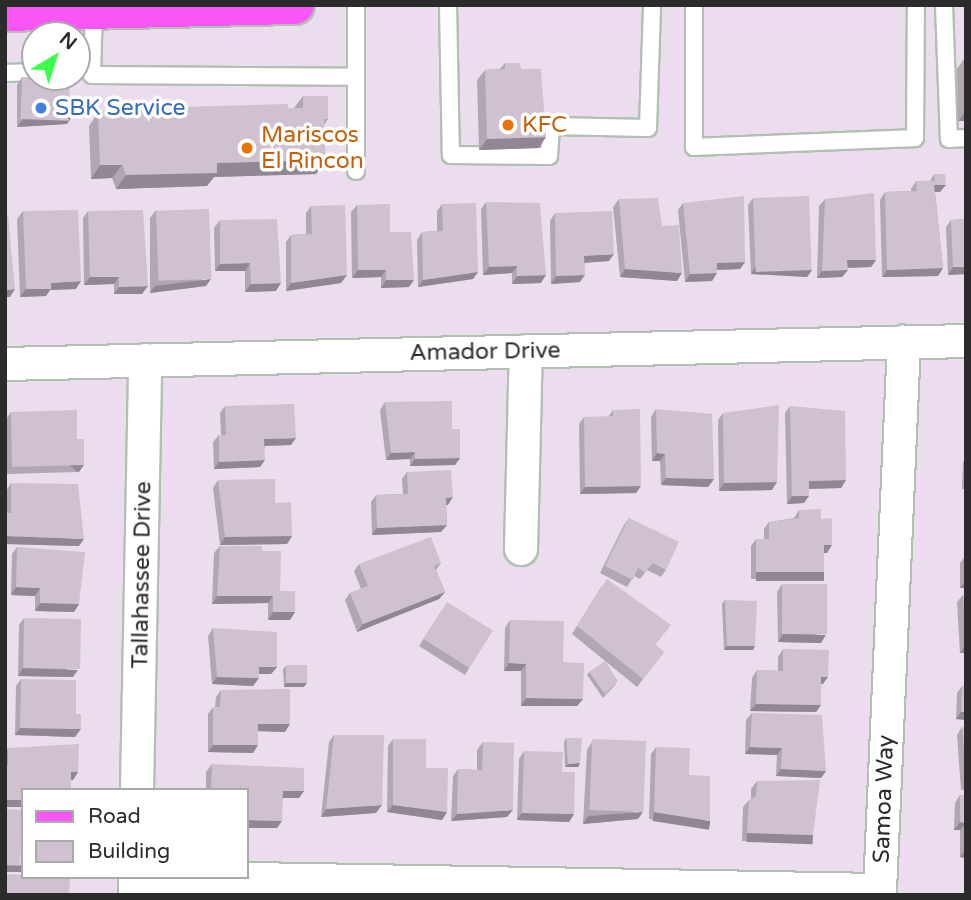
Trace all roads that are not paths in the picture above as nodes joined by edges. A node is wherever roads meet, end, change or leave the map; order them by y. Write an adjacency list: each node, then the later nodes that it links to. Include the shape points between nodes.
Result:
1 (295, 5): 8 (main road)
2 (356, 5): 12 (lane)
3 (448, 5): 4 (lane, via 451,155 550,156 551,126 648,128)
4 (652, 5)
5 (694, 5): 6 (lane, via 694,147 915,138)
6 (916, 5)
7 (944, 5): 13 (lane, via 949,139)
8 (93, 10): 9 (main road, via 53,17); 10 (lane)
9 (5, 12)
10 (91, 26)
11 (91, 74): 12 (lane)
12 (355, 77): 14 (lane)
13 (966, 138)
14 (356, 171)
15 (966, 341): 16 (street, Amador Drive)
16 (904, 342): 17 (street, Amador Drive); 22 (street, Samoa Way, via 880,890)
17 (526, 351): 18 (street, Amador Drive); 20 (street)
18 (145, 360): 19 (street, Amador Drive); 21 (street, Tallahassee Drive)
19 (5, 363)
20 (521, 549)
21 (137, 788)
22 (248, 879)

